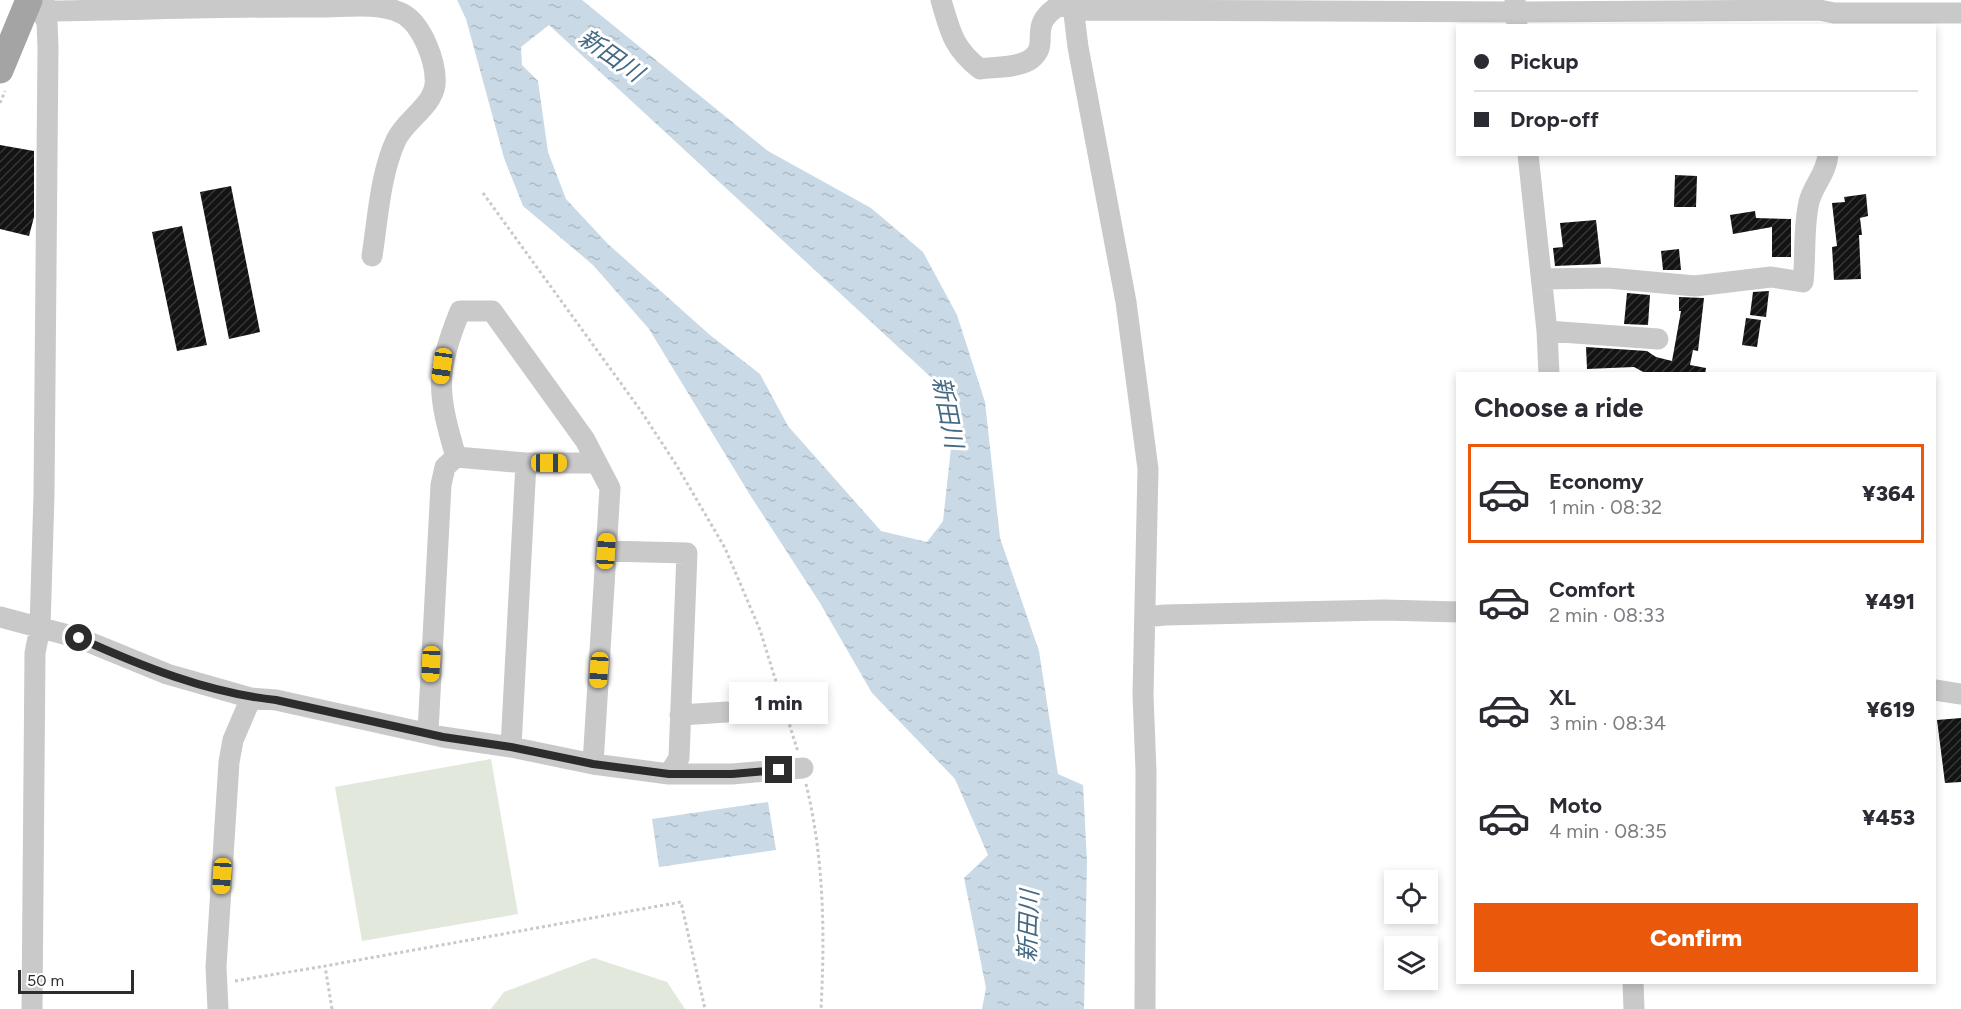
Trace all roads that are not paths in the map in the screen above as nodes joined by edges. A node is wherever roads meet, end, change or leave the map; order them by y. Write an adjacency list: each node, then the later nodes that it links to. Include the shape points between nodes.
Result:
1 (29, 0): 10 (main road)
2 (37, 0): 4 (street, via 51,11); 25 (street, via 47,22 48,47)
3 (941, 0): 6 (street, via 952,40 965,58 980,69 1029,60 1037,53 1040,24 1046,14 1060,5)
4 (259, 3): 13 (street, via 373,7 401,13 421,35 433,66 435,86 396,139 383,187)
5 (1145, 6): 6 (street); 7 (street)
6 (1085, 10): 24 (street, via 1074,14 1078,47 1125,291 1148,469)
7 (1516, 12): 9 (street)
8 (1961, 13): 9 (street)
9 (1826, 19)
10 (0, 70)
11 (1528, 156): 14 (street)
12 (1828, 156): 14 (street, via 1825,171 1808,206 1803,282 1771,277 1695,286 1608,278)
13 (372, 256)
14 (1542, 279): 15 (street)
15 (1547, 331): 16 (street); 17 (street)
16 (1658, 339)
17 (1549, 372)
18 (456, 457): 19 (street); 20 (street, via 443,414 444,350 460,311 492,311 585,440); 31 (street, via 445,467 441,484)
19 (526, 463): 20 (street); 32 (street)
20 (596, 464): 21 (street, via 610,488)
21 (606, 551): 30 (street, via 687,553); 33 (street)
22 (1456, 612): 24 (street)
23 (0, 617): 25 (street)
24 (1146, 617): 39 (street)
25 (40, 628): 28 (street, via 79,638 167,674); 37 (street, via 35,652)
26 (1936, 690): 27 (street)
27 (1961, 694)
28 (251, 698): 31 (street); 38 (street, via 233,740 230,762)
29 (727, 712): 30 (street)
30 (680, 716): 35 (street, via 679,758)
31 (428, 732): 32 (street)
32 (511, 747): 33 (street)
33 (593, 764): 35 (street)
34 (803, 768): 35 (street)
35 (669, 774)
36 (1633, 984): 40 (street)
37 (32, 1009)
38 (218, 1009)
39 (1145, 1009)
40 (1634, 1009)

